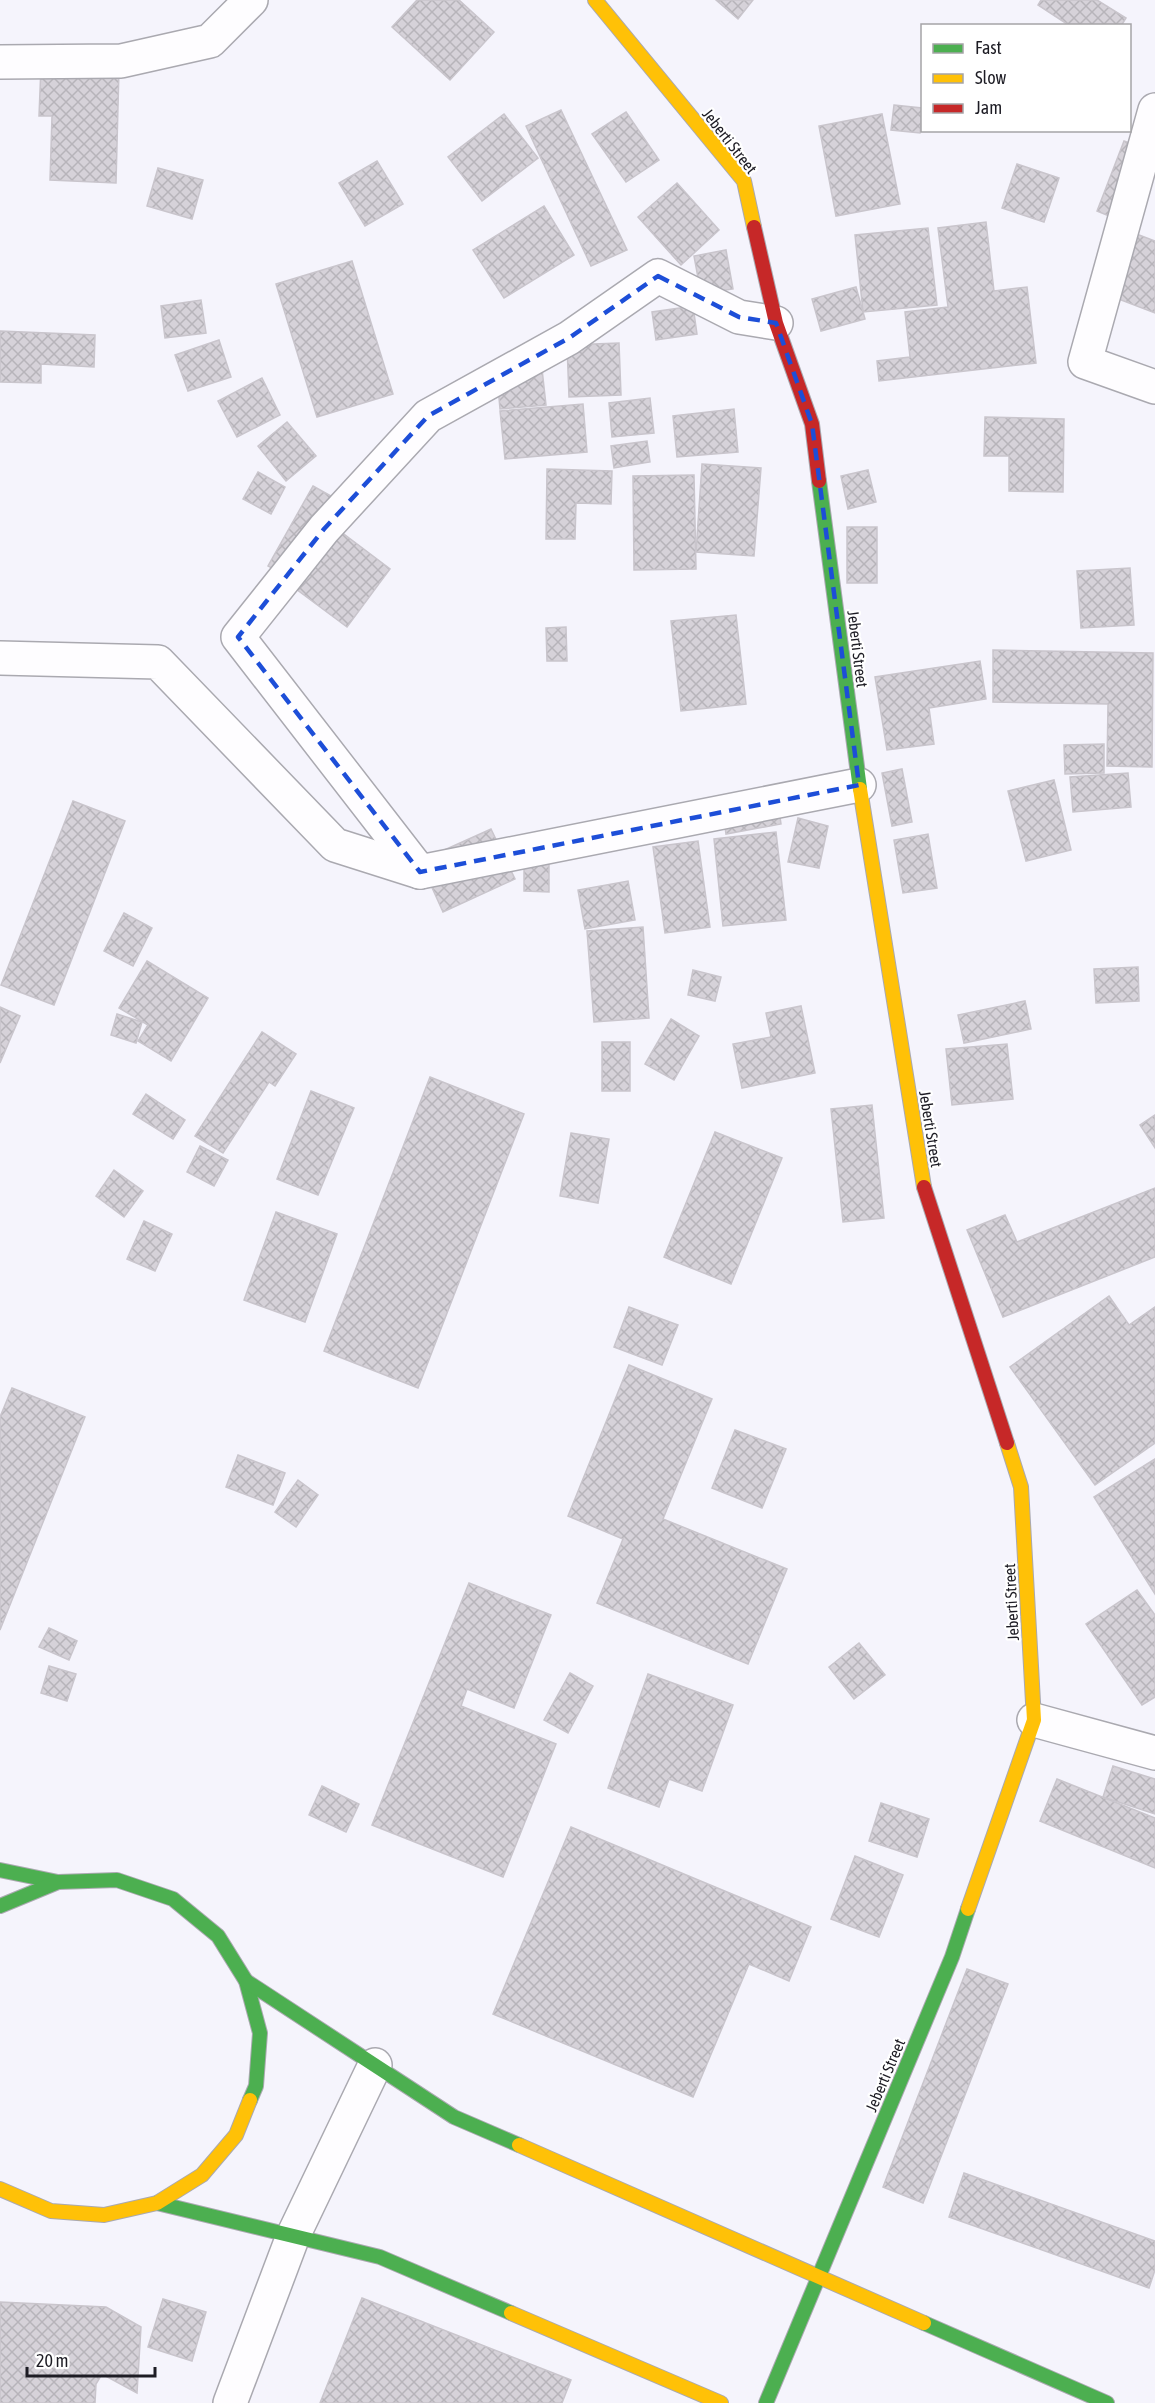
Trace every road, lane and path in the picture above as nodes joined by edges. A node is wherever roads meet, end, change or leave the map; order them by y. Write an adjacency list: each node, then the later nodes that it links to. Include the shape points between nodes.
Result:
1 (251, 0): 3 (street, via 210,41 121,61)
2 (595, 0): 5 (street, Jeberti Street, via 744,180)
3 (0, 62)
4 (1155, 110): 6 (street, via 1085,362)
5 (776, 323): 8 (street, Jeberti Street, via 812,424); 9 (street, via 739,316 658,276 569,338 428,416 324,529 238,637)
6 (1155, 387)
7 (0, 658): 9 (street, via 158,662 335,845)
8 (859, 785): 9 (street); 10 (street, Jeberti Street, via 922,1181 1021,1487)
9 (420, 872)
10 (1034, 1720): 11 (street); 20 (street, Jeberti Street, via 952,1957)
11 (1155, 1753)
12 (0, 1870): 13 (street)
13 (58, 1882): 14 (street); 15 (street, via 117,1880 172,1899 218,1936)
14 (0, 1906)
15 (246, 1981): 16 (street); 18 (street, via 260,2033 256,2086 248,2106 236,2135 202,2175)
16 (375, 2065): 19 (street); 20 (street, via 454,2117)
17 (0, 2189): 18 (street, via 51,2211 104,2215)
18 (157, 2203): 19 (street)
19 (293, 2236): 21 (street); 22 (street, via 380,2257)
20 (819, 2278): 23 (street, Jeberti Street); 24 (street)
21 (230, 2403)
22 (721, 2403)
23 (766, 2403)
24 (1107, 2403)

